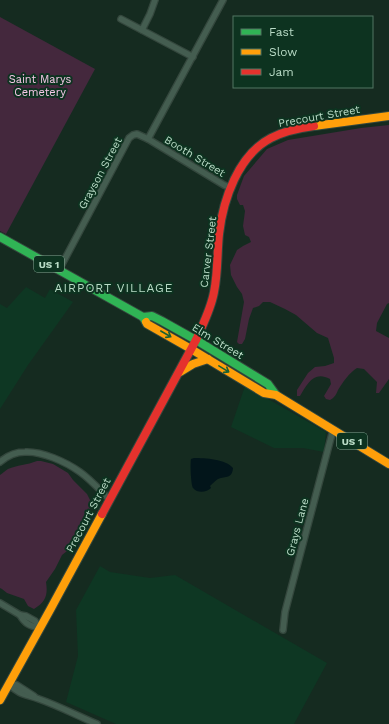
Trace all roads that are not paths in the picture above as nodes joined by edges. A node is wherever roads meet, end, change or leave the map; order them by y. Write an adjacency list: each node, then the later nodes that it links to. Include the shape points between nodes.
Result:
1 (155, 0): 4 (street)
2 (223, 0): 5 (street)
3 (121, 19): 4 (street)
4 (142, 30): 5 (street)
5 (193, 57): 7 (street)
6 (389, 116): 8 (main road, Precourt Street, via 284,132 260,145 248,157)
7 (148, 139): 8 (street, Booth Street); 10 (street, Grayson Street, via 137,134 130,138)
8 (231, 188): 12 (main road, Carver Street, via 219,235 214,292)
9 (0, 237): 10 (main road, Elm Street / US 1)
10 (59, 270): 11 (main road, Elm Street / US 1)
11 (143, 317): 12 (main road, Elm Street / US 1, via 152,316); 13 (main road, Elm Street / US 1, one-way to 13, via 147,324)
12 (196, 340): 13 (main road, Precourt Street); 16 (main road, Elm Street / US 1, via 268,384)
13 (191, 349): 14 (main road, Elm Street / US 1); 15 (main road, Precourt Street)
14 (208, 359): 15 (main road, via 192,363); 16 (main road, Elm Street / US 1, one-way to 16, via 264,393)
15 (178, 374): 20 (main road, Precourt Street)
16 (276, 395): 17 (main road, Elm Street / US 1)
17 (333, 430): 19 (main road, Elm Street / US 1); 23 (street, Grays Lane, via 289,595)
18 (0, 462): 20 (street, via 11,455 24,452 62,461 81,472)
19 (389, 464)
20 (109, 499): 22 (main road, Precourt Street)
21 (0, 603): 22 (street, via 20,615 32,627)
22 (40, 628): 24 (main road, Precourt Street)
23 (283, 630)
24 (9, 684): 25 (main road, Precourt Street); 26 (street, via 15,691)
25 (0, 700)
26 (96, 724)

